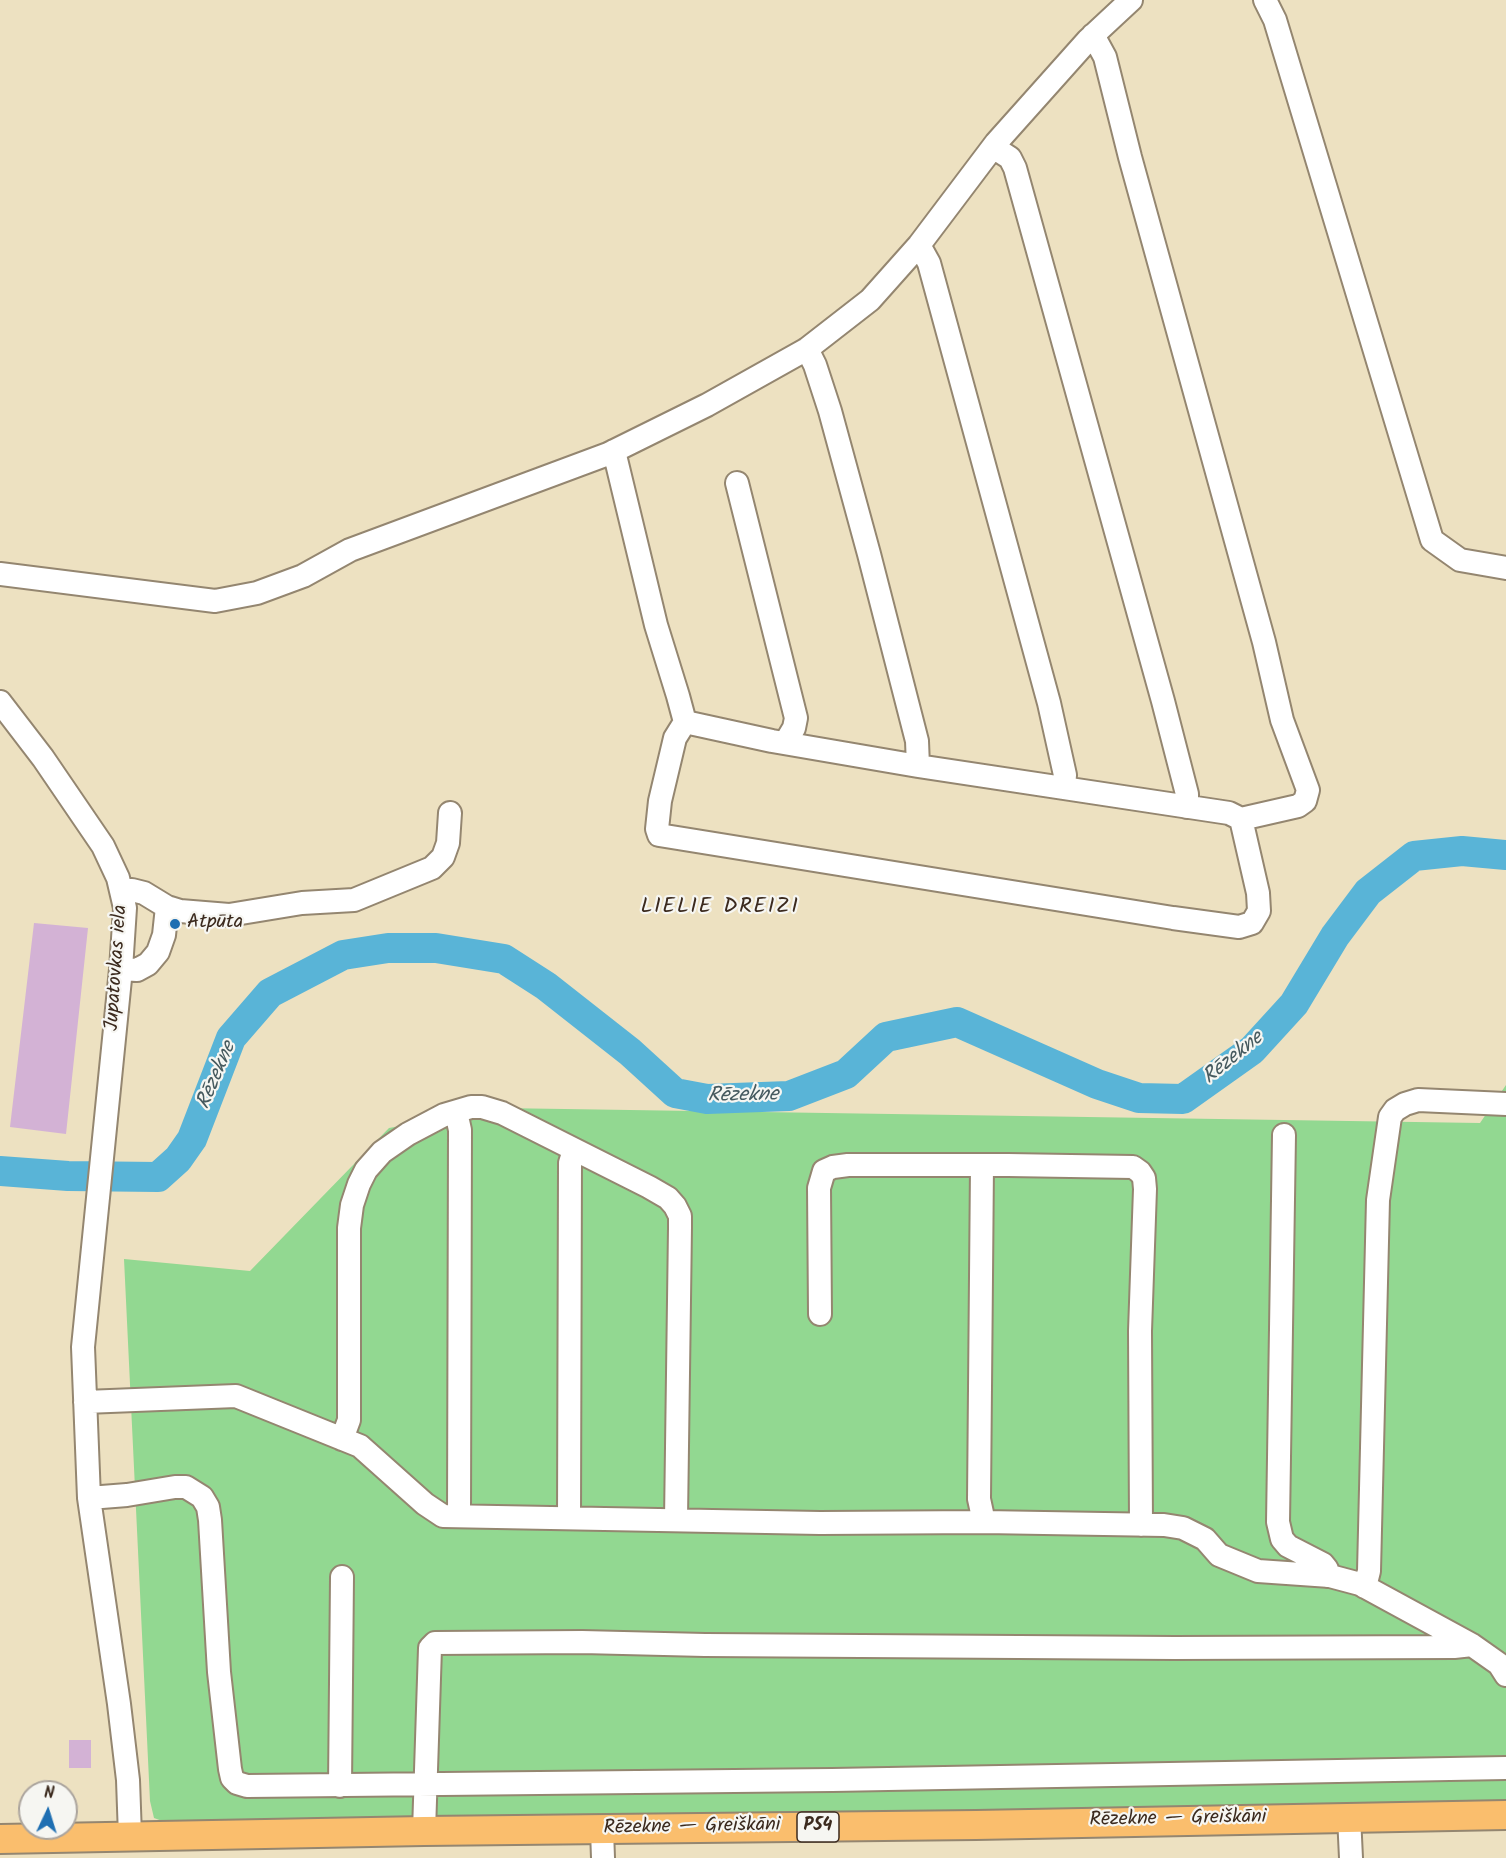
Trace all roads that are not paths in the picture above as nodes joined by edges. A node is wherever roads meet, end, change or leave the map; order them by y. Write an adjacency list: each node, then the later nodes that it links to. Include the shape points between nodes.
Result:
1 (1131, 0): 3 (street)
2 (1265, 0): 9 (street, via 1275,20 1432,540 1460,560)
3 (1093, 35): 4 (street); 18 (street, via 1105,57 1282,720 1308,790 1305,801 1298,806)
4 (993, 147): 5 (street); 16 (street, via 1010,158 1015,168 1163,701)
5 (919, 245): 6 (street, via 870,300); 15 (street, via 929,263 1049,703 1065,775)
6 (807, 350): 7 (street); 14 (street, via 830,411 869,554 917,741)
7 (614, 451): 10 (street, via 350,550 303,576 257,593 215,601); 12 (street, via 656,625)
8 (736, 483): 13 (street, via 796,718)
9 (1506, 568)
10 (0, 574)
11 (0, 702): 19 (street, Jupatovkas iela, via 87,820)
12 (685, 722): 13 (street); 18 (street, via 675,738 660,801 659,835 1239,927 1252,923 1259,911)
13 (785, 743): 14 (street)
14 (918, 766): 15 (street)
15 (1064, 788): 16 (street)
16 (1187, 807): 18 (street)
17 (450, 813): 20 (street, via 448,843 443,857 432,868 354,900 302,903 229,915)
18 (1242, 819)
19 (122, 891): 20 (street, via 144,893); 21 (street, Jupatovkas iela, via 125,908)
20 (167, 907): 21 (street, via 158,952 137,970)
21 (121, 969): 28 (street, Jupatovkas iela, via 83,1347)
22 (1506, 1104): 38 (street, via 1418,1100 1405,1104 1389,1117 1378,1200 1369,1571)
23 (456, 1112): 25 (street, via 482,1107 502,1113); 29 (street, via 408,1134 382,1152 359,1184 349,1228 349,1420); 31 (street, via 460,1130)
24 (1284, 1135): 36 (street, via 1278,1522 1288,1546 1323,1564)
25 (574, 1150): 32 (street, via 570,1163); 33 (street, via 668,1198 680,1216)
26 (982, 1165): 27 (street, via 848,1165 824,1171 819,1188); 34 (street, via 979,1499); 35 (street, via 1133,1167 1144,1178)
27 (820, 1314)
28 (85, 1402): 29 (street, via 236,1396); 30 (street, Jupatovkas iela)
29 (342, 1439): 31 (street, via 360,1446 424,1504 443,1515)
30 (89, 1498): 43 (street, via 176,1487 186,1487 202,1497 210,1520 219,1672 232,1778 247,1786); 48 (street, Jupatovkas iela, via 128,1779)
31 (459, 1516): 32 (street)
32 (569, 1518): 33 (street)
33 (676, 1520): 34 (street)
34 (984, 1522): 35 (street)
35 (1141, 1525): 36 (street, via 1183,1528 1205,1539 1219,1555 1258,1571)
36 (1327, 1576): 38 (street)
37 (342, 1577): 43 (street)
38 (1365, 1587): 39 (street)
39 (1472, 1645): 40 (street, via 1499,1664); 42 (street, via 1164,1648 435,1643 430,1648)
40 (1506, 1675)
41 (1506, 1768): 42 (street)
42 (427, 1784): 43 (street); 47 (street)
43 (340, 1786)
44 (1506, 1815): 45 (main road, Rēzekne — Greiškāni / P54)
45 (1349, 1816): 46 (main road, Rēzekne — Greiškāni / P54); 51 (street)
46 (602, 1830): 47 (main road, Rēzekne — Greiškāni / P54); 50 (street)
47 (424, 1831): 48 (main road, Rēzekne — Greiškāni / P54)
48 (130, 1836): 49 (main road, P54)
49 (0, 1839)
50 (603, 1858)
51 (1351, 1858)

